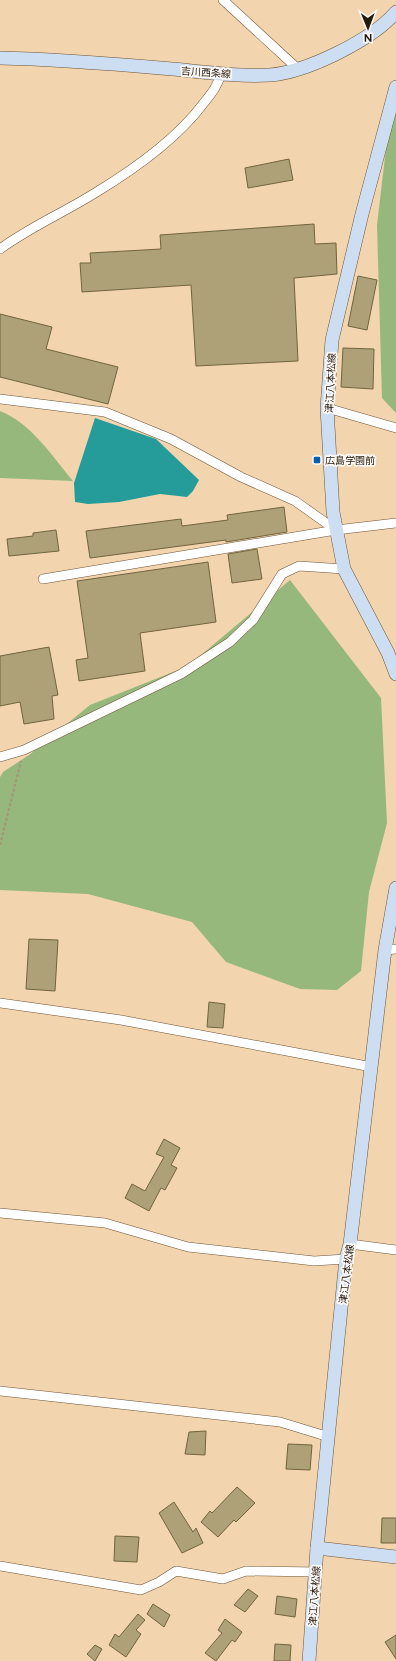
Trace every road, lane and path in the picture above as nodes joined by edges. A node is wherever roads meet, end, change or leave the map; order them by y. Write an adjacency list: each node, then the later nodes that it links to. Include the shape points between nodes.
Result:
1 (224, 0): 4 (street)
2 (396, 12): 4 (main road, 吉川西条線, via 375,30 340,51)
3 (0, 58): 5 (main road, 吉川西条線, via 57,59)
4 (298, 69): 5 (main road, 吉川西条線, via 270,75)
5 (221, 73): 7 (street, via 218,84 172,139 95,194 24,232)
6 (396, 87): 9 (main road, 津江八本松線, via 332,340)
7 (0, 249)
8 (0, 399): 12 (street, via 105,412 171,439 241,477 295,501)
9 (327, 408): 10 (street); 12 (main road, 津江八本松線)
10 (396, 428)
11 (396, 523): 12 (street)
12 (336, 530): 13 (main road, 津江八本松線); 14 (street)
13 (344, 569): 15 (main road, 津江八本松線); 17 (street, via 299,566 282,574 253,620 230,642 181,674)
14 (43, 579)
15 (392, 650): 16 (main road, 津江八本松線)
16 (396, 674)
17 (24, 750): 18 (street); 19 (path)
18 (0, 757)
19 (0, 845)
20 (396, 888): 21 (main road, 津江八本松線)
21 (390, 949): 23 (main road, 津江八本松線)
22 (0, 1003): 23 (street, via 121,1020)
23 (372, 1067): 25 (main road, 津江八本松線)
24 (0, 1213): 27 (street, via 105,1224 188,1247 314,1261)
25 (350, 1244): 26 (street); 27 (main road, 津江八本松線)
26 (396, 1250)
27 (346, 1260): 29 (main road, 津江八本松線)
28 (0, 1391): 29 (street, via 280,1422)
29 (329, 1437): 30 (main road, 津江八本松線)
30 (318, 1548): 31 (main road); 33 (main road, 津江八本松線)
31 (396, 1557)
32 (0, 1566): 33 (street, via 141,1590 176,1571 222,1579 246,1571)
33 (317, 1572): 34 (main road, 津江八本松線)
34 (309, 1661)

